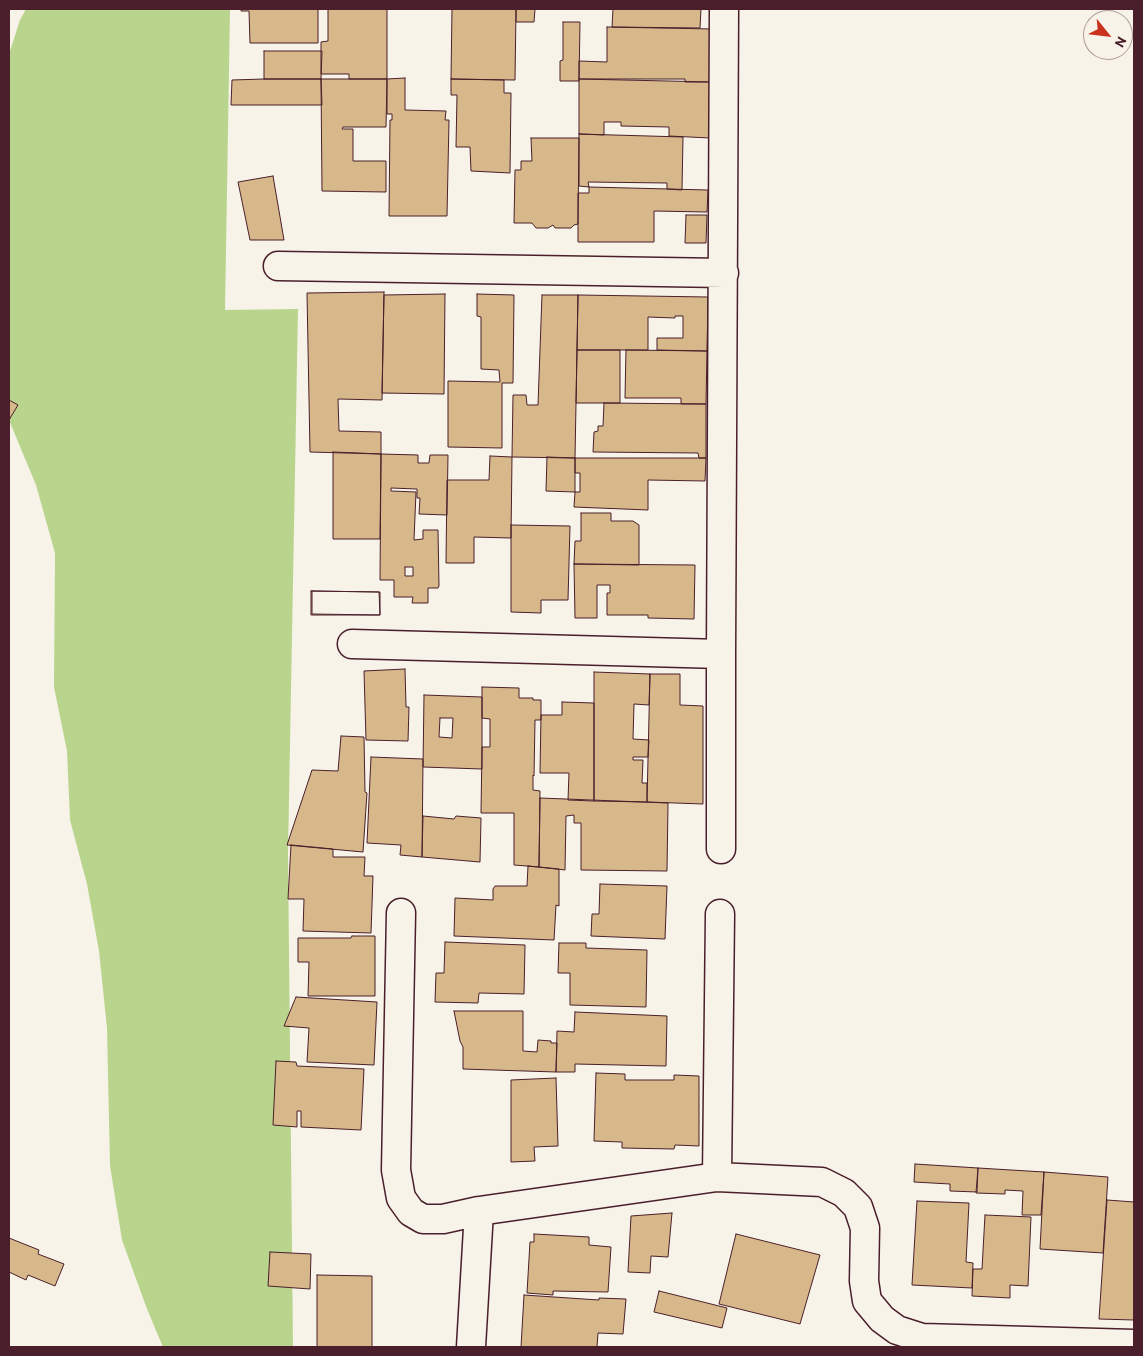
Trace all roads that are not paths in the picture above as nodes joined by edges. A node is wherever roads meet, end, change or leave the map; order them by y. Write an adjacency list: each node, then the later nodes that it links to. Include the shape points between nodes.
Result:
1 (724, 9): 3 (street)
2 (278, 266): 3 (street)
3 (724, 273): 5 (street)
4 (352, 644): 5 (street)
5 (721, 654): 6 (street)
6 (722, 849)
7 (401, 914): 10 (street, via 396,1170 401,1198 411,1212 423,1219 443,1220)
8 (720, 914): 9 (street)
9 (717, 1177): 10 (street); 11 (street, via 822,1182 844,1193 858,1207 865,1228 867,1301 882,1319 897,1330 922,1338)
10 (479, 1211): 12 (street)
11 (1134, 1344)
12 (471, 1347)

